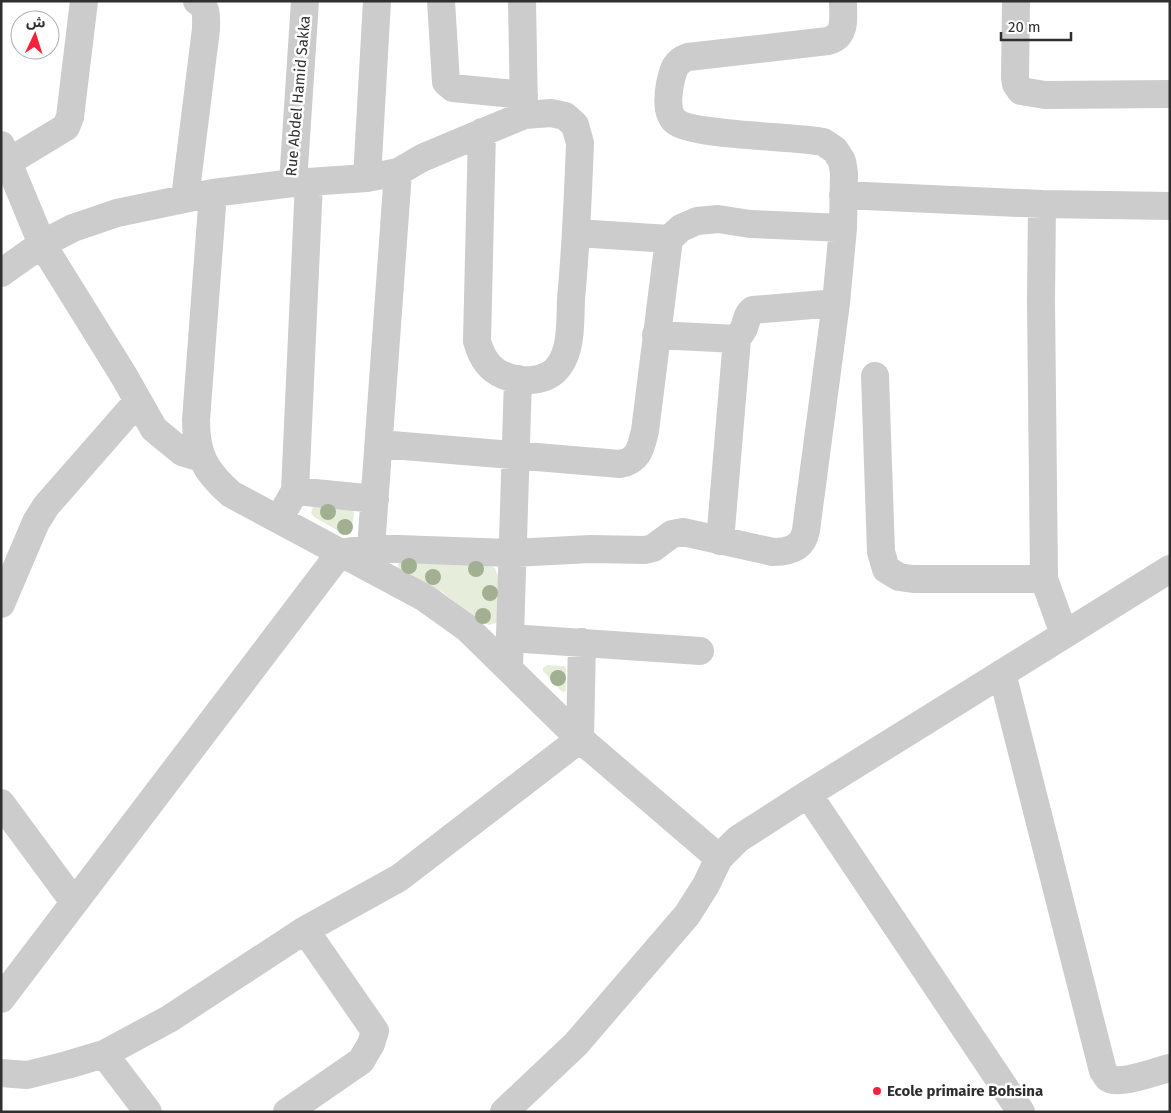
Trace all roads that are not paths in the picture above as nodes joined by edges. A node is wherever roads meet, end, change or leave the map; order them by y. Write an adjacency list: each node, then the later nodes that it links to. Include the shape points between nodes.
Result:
1 (84, 1): 12 (street, via 70,117 66,127)
2 (306, 1): 15 (street, Rue Abdel Hamid Sakka)
3 (377, 1): 14 (street)
4 (441, 1): 10 (street, via 446,82 453,88)
5 (522, 1): 10 (street)
6 (843, 1): 17 (street, via 841,32 833,39 695,56 679,61 672,73 669,109 671,117 685,127 830,145 842,161)
7 (1016, 1): 9 (street, via 1015,78 1021,91 1045,95)
8 (201, 2): 18 (street, via 206,13 206,29)
9 (1170, 94)
10 (524, 105): 11 (street); 22 (street, via 569,118 575,125 580,143)
11 (482, 132): 13 (street); 30 (street, via 477,341 480,354 489,365 504,376)
12 (5, 153): 24 (street)
13 (398, 172): 14 (street); 32 (street)
14 (367, 178): 15 (street)
15 (301, 182): 16 (street, Rue Abdel Hamid Sakka); 35 (street)
16 (213, 193): 18 (street, Rue Abdel Hamid Sakka); 34 (street, via 196,420 196,438)
17 (843, 195): 19 (street); 21 (street)
18 (185, 198): 24 (street, Rue Abdel Hamid Sakka, via 72,228)
19 (1042, 204): 20 (street); 43 (street)
20 (1170, 206)
21 (843, 228): 23 (street, via 709,220 681,228); 26 (street)
22 (577, 233): 23 (street); 30 (street, via 566,351 560,366 543,379)
23 (669, 239): 27 (street)
24 (42, 244): 25 (street, Rue Abdel Hamid Sakka); 31 (street)
25 (1, 273)
26 (836, 303): 28 (street, via 753,310); 38 (street, via 805,536 798,546 780,552)
27 (656, 335): 28 (street); 33 (street, via 645,431 639,454 634,459 620,464)
28 (736, 339): 38 (street)
29 (875, 376): 43 (street, via 881,552 886,569 899,577 913,579)
30 (518, 380): 33 (street)
31 (138, 401): 34 (street, via 154,429 182,452); 44 (street, via 46,506)
32 (380, 444): 33 (street); 36 (street)
33 (516, 456): 41 (street)
34 (202, 458): 37 (street, via 208,470 232,494)
35 (295, 491): 36 (street); 37 (street)
36 (375, 499): 39 (street)
37 (279, 519): 40 (street)
38 (720, 541): 41 (street, via 683,532 666,537 650,550)
39 (371, 548): 40 (street); 41 (street)
40 (340, 553): 49 (street, via 425,598 467,628); 55 (street)
41 (512, 553): 46 (street)
42 (1170, 569): 45 (street)
43 (1044, 579): 45 (street)
44 (1, 604)
45 (1064, 634): 50 (street)
46 (510, 638): 47 (street); 49 (street)
47 (582, 642): 48 (street); 51 (street)
48 (700, 651)
49 (509, 668): 51 (street)
50 (1002, 673): 52 (street); 59 (street, via 1103,1071 1108,1078 1125,1080)
51 (580, 739): 54 (street); 56 (street, via 398,878)
52 (808, 794): 54 (street, via 738,839); 64 (street)
53 (1, 803): 55 (street)
54 (718, 858): 63 (street, via 687,915 576,1044)
55 (74, 902): 57 (street)
56 (305, 930): 58 (street, via 170,1019); 62 (street, via 375,1031 361,1061)
57 (1, 999)
58 (104, 1054): 60 (street, via 27,1075); 61 (street)
59 (1170, 1068)
60 (1, 1073)
61 (148, 1112)
62 (287, 1112)
63 (504, 1112)
64 (1021, 1112)

